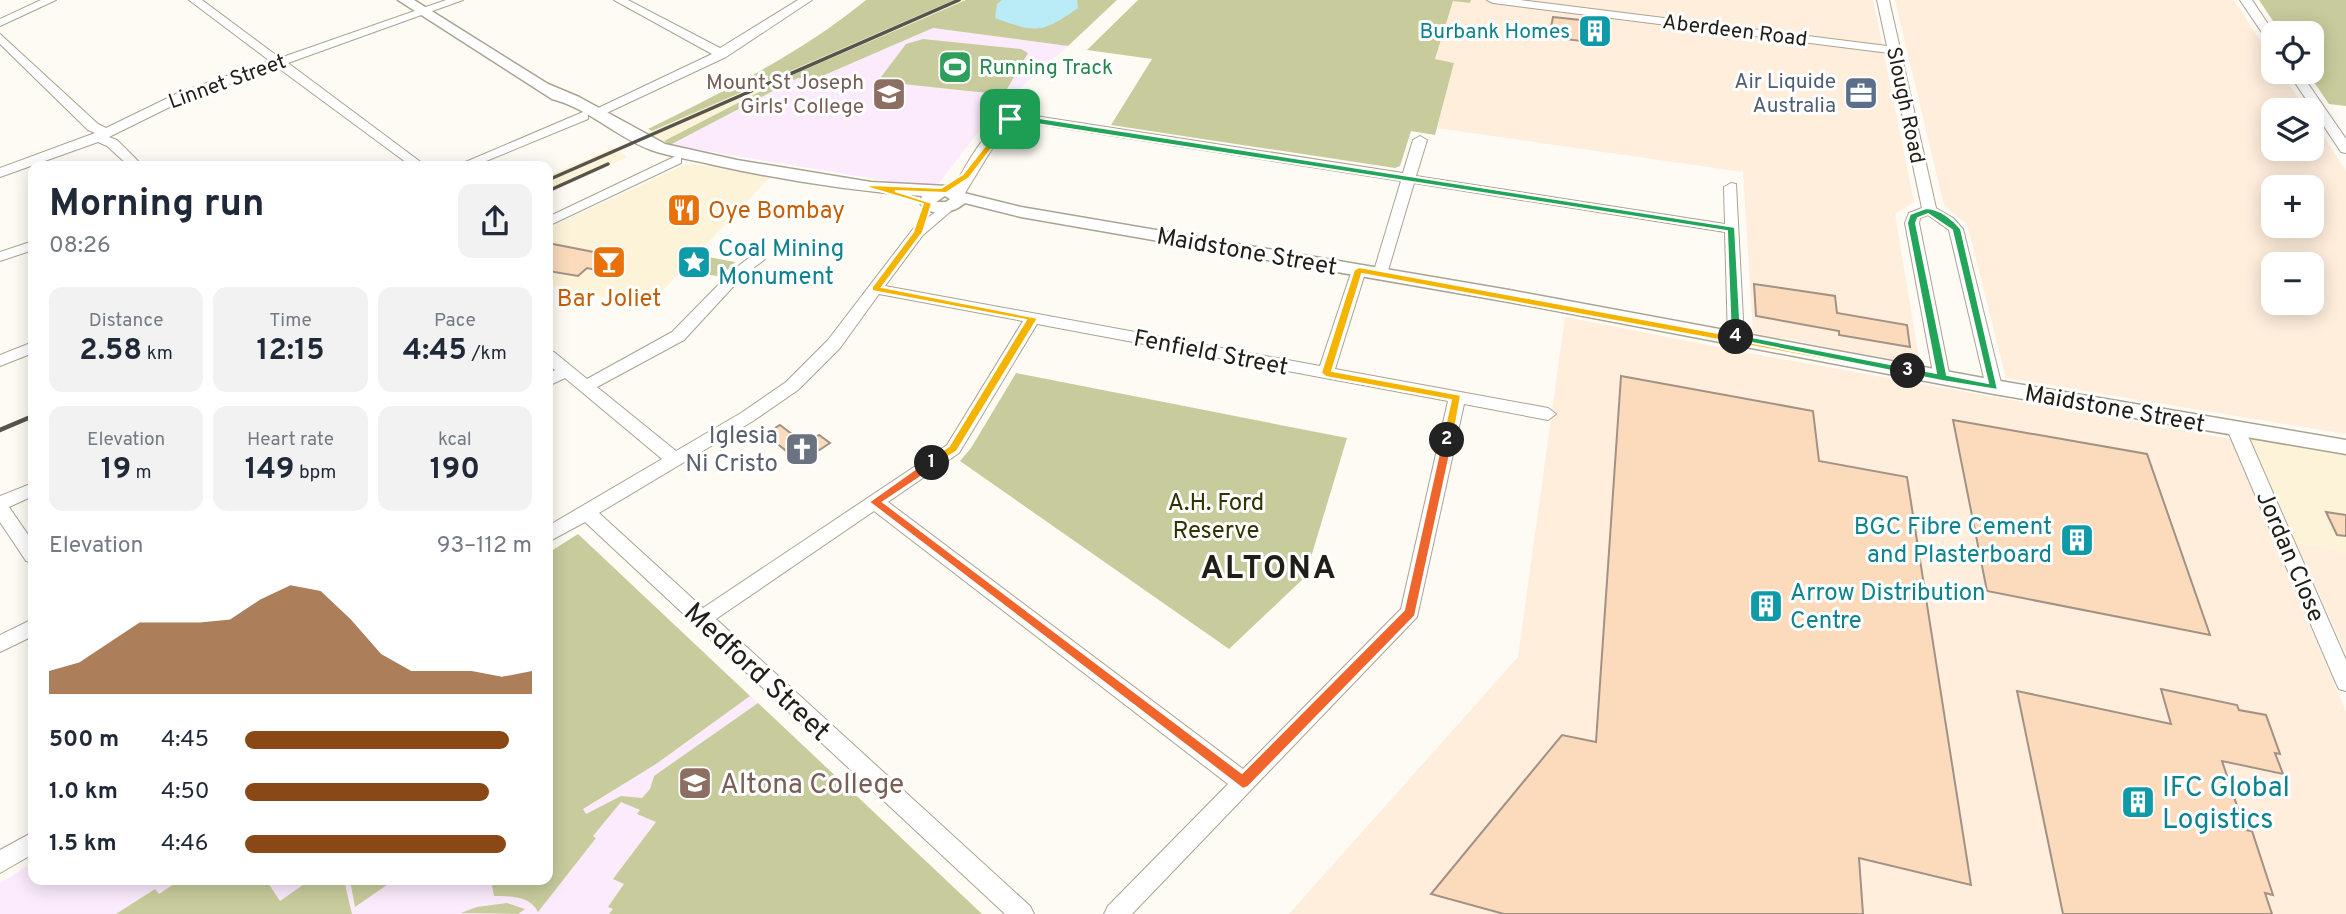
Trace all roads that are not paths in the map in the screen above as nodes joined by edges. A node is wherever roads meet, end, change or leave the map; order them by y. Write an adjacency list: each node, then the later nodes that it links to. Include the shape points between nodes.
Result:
1 (50, 0): 13 (street)
2 (195, 0): 18 (street)
3 (405, 0): 11 (main road, Maidstone Street)
4 (457, 0): 11 (street, Linnet Street)
5 (620, 0): 17 (street)
6 (806, 0): 17 (street)
7 (1493, 0): 12 (street, Aberdeen Road)
8 (1622, 0): 12 (street)
9 (1883, 0): 16 (street, Slough Road)
10 (2246, 0): 14 (street)
11 (424, 12): 18 (street, Linnet Street); 20 (main road, Maidstone Street)
12 (1620, 15): 16 (street, Aberdeen Road)
13 (0, 23)
14 (2261, 23)
15 (0, 38): 21 (street)
16 (1894, 50): 34 (street, Slough Road)
17 (722, 54): 20 (street)
18 (279, 62): 21 (street, Linnet Street, via 182,96); 27 (street)
19 (2302, 84): 23 (street)
20 (591, 115): 24 (main road, Maidstone Street, via 627,145); 28 (street)
21 (102, 135): 25 (street, Linnet Street); 26 (street)
22 (1420, 140): 31 (street)
23 (2346, 149)
24 (683, 158): 33 (main road, Maidstone Street); 35 (street, via 650,178)
25 (32, 161)
26 (131, 161)
27 (412, 161)
28 (476, 161)
29 (28, 163): 30 (street, Linnet Street)
30 (0, 173)
31 (1409, 177): 33 (street, via 1013,118); 36 (street); 41 (street)
32 (1731, 187): 36 (street)
33 (943, 199): 40 (main road, Maidstone Street); 42 (street)
34 (1929, 210): 51 (street, via 1914,216 1912,223); 53 (street, via 1956,229)
35 (553, 220)
36 (1732, 229): 44 (street)
37 (28, 247): 38 (street)
38 (0, 257)
39 (760, 257): 52 (street, via 738,273 678,336)
40 (1359, 270): 41 (main road, Maidstone Street); 49 (street)
41 (1380, 274): 44 (main road, Maidstone Street)
42 (875, 289): 43 (street, Fenfield Street); 58 (street, via 826,354 792,386)
43 (1033, 318): 49 (street, Fenfield Street); 60 (street, via 953,449)
44 (1736, 339): 51 (main road, Maidstone Street)
45 (28, 349): 46 (street)
46 (0, 360)
47 (553, 360): 48 (street)
48 (566, 371): 50 (street); 52 (street)
49 (1326, 373): 54 (street, Fenfield Street)
50 (553, 378)
51 (1942, 378): 53 (main road, Maidstone Street)
52 (586, 387): 58 (street)
53 (1994, 387): 56 (main road, Maidstone Street)
54 (1457, 397): 55 (street, Fenfield Street); 69 (street, via 1410,612)
55 (1548, 414)
56 (2236, 429): 57 (main road, Maidstone Street); 68 (street, Jordan Close)
57 (2344, 448)
58 (675, 460): 62 (street)
59 (28, 492): 61 (street)
60 (875, 502): 65 (street); 69 (street)
61 (0, 506): 64 (street)
62 (586, 512): 63 (street); 65 (street, Medford Street)
63 (553, 532)
64 (28, 548)
65 (701, 619): 73 (street, Medford Street)
66 (28, 630): 67 (street)
67 (0, 644)
68 (2346, 682)
69 (1243, 782): 72 (street)
70 (28, 845): 71 (street)
71 (1, 862)
72 (1117, 912)
73 (1022, 914)

